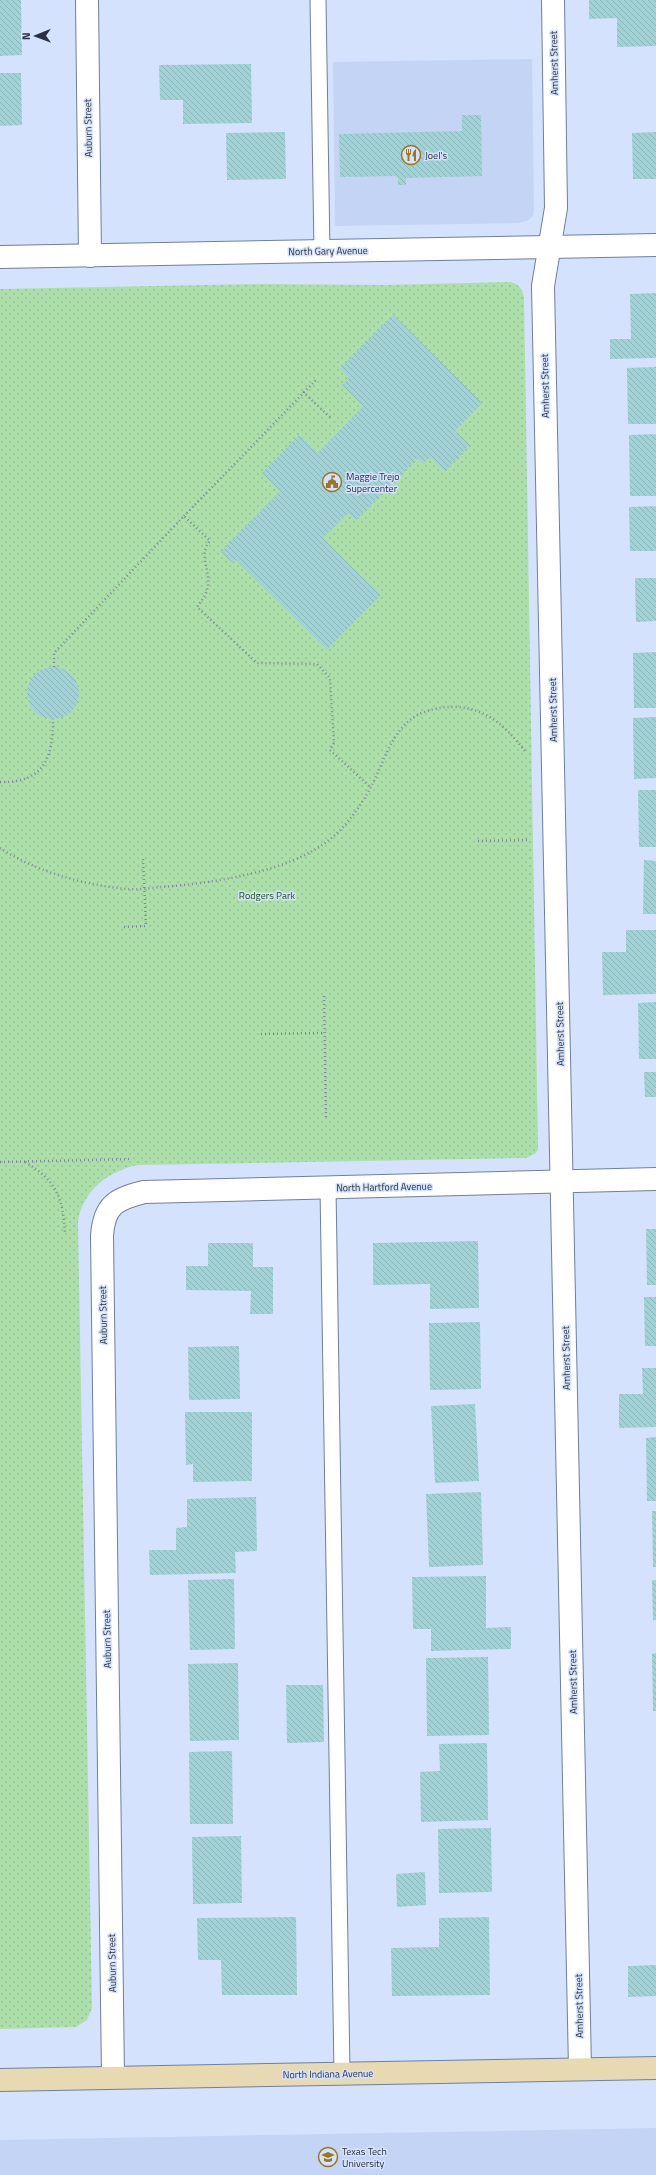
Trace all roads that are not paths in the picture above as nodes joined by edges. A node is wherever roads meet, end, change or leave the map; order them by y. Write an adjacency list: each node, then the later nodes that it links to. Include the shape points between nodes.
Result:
1 (87, 0): 7 (street, Auburn Street)
2 (318, 0): 6 (lane)
3 (553, 0): 5 (street, Amherst Street, via 556,208)
4 (656, 245): 5 (street, North Gary Avenue)
5 (549, 247): 6 (street, North Gary Avenue); 10 (street, Amherst Street, via 543,286)
6 (322, 252): 7 (street, North Gary Avenue)
7 (90, 256): 8 (street, North Gary Avenue)
8 (0, 257)
9 (656, 1179): 10 (street, North Hartford Avenue)
10 (563, 1182): 11 (street, North Hartford Avenue); 14 (street, Amherst Street)
11 (328, 1188): 12 (street, North Hartford Avenue, via 144,1192); 15 (lane)
12 (113, 1203): 16 (street, Auburn Street, via 103,1222 102,1236)
13 (656, 2068): 14 (main road, North Indiana Avenue)
14 (580, 2069): 15 (main road, North Indiana Avenue)
15 (342, 2073): 16 (main road, North Indiana Avenue)
16 (113, 2077): 17 (main road, North Indiana Avenue)
17 (0, 2080)

